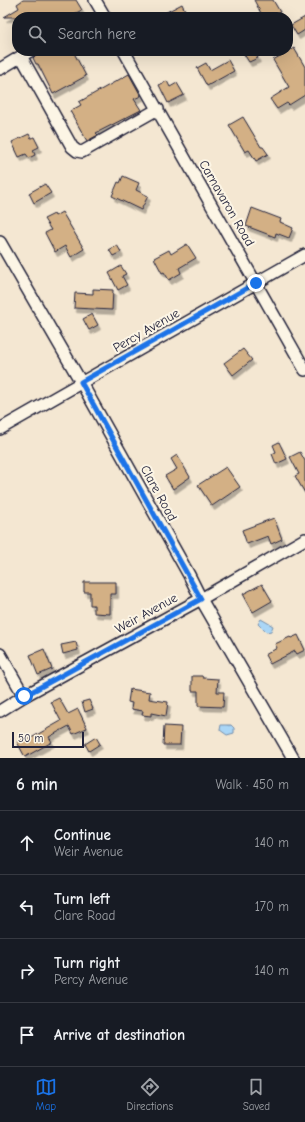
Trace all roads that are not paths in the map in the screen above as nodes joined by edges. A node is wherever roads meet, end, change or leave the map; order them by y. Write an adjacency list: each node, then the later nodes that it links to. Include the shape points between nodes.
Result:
1 (96, 0): 2 (street)
2 (102, 12)
3 (21, 56): 6 (street)
4 (26, 56): 7 (street, via 72,147 77,151 82,152)
5 (127, 56): 7 (street, Carnavaron Road)
6 (0, 68)
7 (158, 109): 10 (street, Carnavaron Road)
8 (0, 242): 12 (street, Clare Road)
9 (305, 255): 10 (street, Percy Avenue)
10 (256, 283): 11 (street, Carnavaron Road); 12 (street, Percy Avenue)
11 (305, 370)
12 (81, 382): 13 (street, Percy Avenue); 15 (street, Clare Road)
13 (0, 429)
14 (305, 539): 15 (street, Weir Avenue)
15 (201, 599): 17 (street, Weir Avenue); 19 (street, Clare Road)
16 (0, 654): 17 (street)
17 (24, 696): 18 (street, Weir Avenue)
18 (0, 711)
19 (293, 758)

